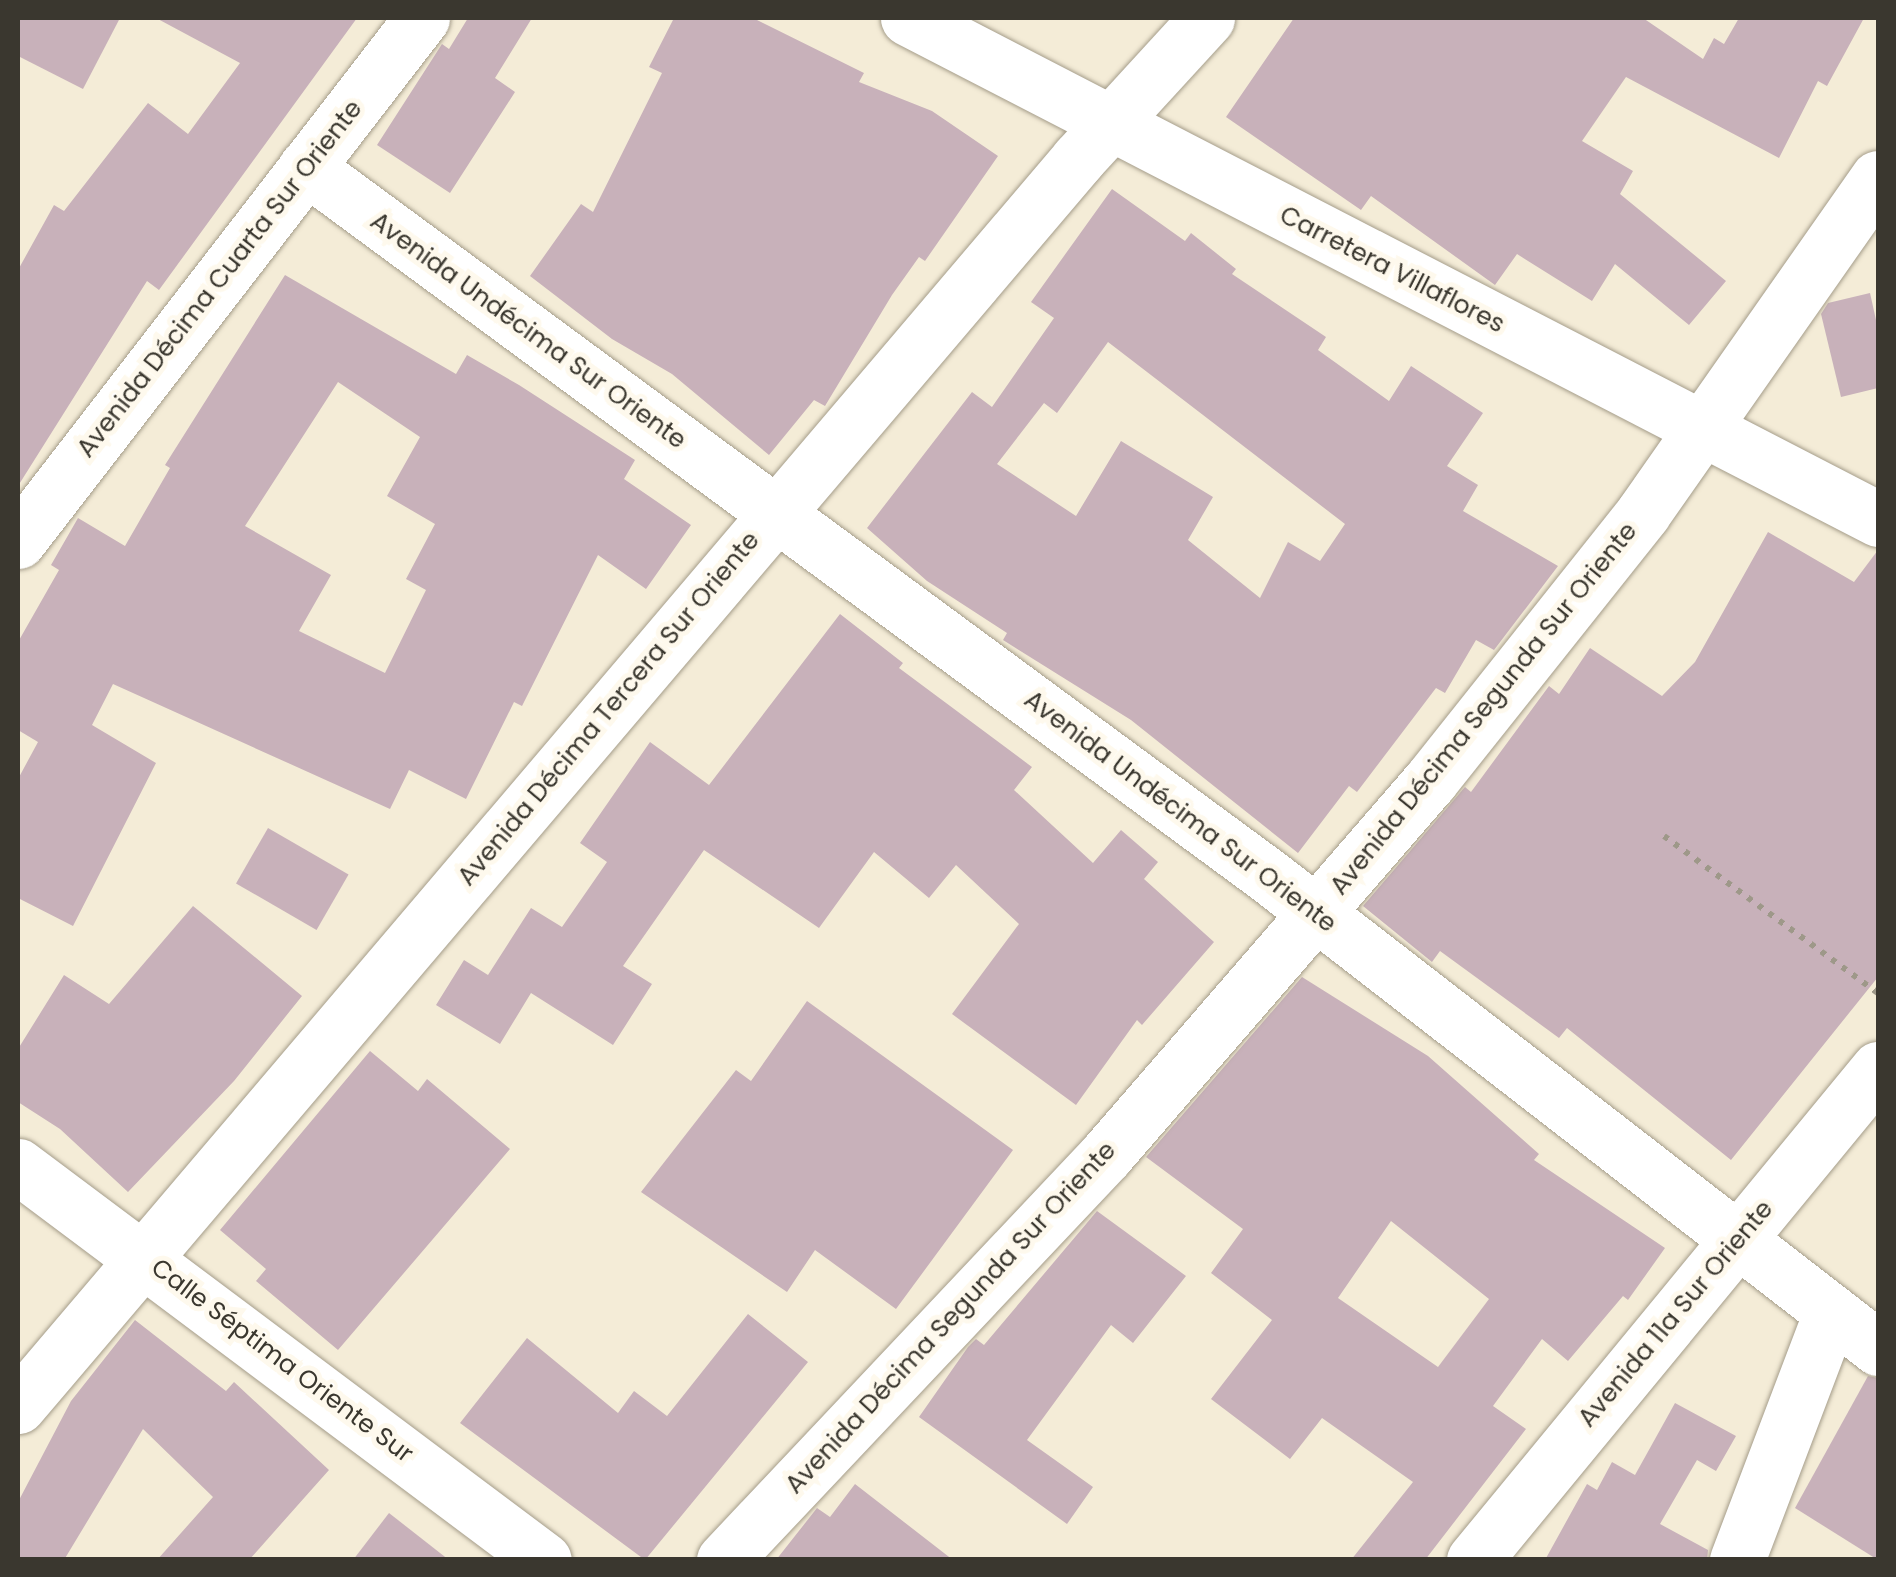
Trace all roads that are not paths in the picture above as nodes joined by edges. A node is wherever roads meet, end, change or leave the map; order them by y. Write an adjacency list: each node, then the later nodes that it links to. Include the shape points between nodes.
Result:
1 (422, 18): 5 (street, Avenida Décima Cuarta Sur Oriente)
2 (908, 18): 4 (street, Carretera Villaflores)
3 (1207, 18): 4 (street, Avenida Décima Tercera Sur Oriente)
4 (1110, 127): 7 (street, Carretera Villaflores); 8 (street, Avenida Décima Tercera Sur Oriente)
5 (306, 168): 8 (street, Avenida Undécima Sur Oriente); 10 (street, Avenida Décima Cuarta Sur Oriente)
6 (1878, 178): 7 (street, Avenida Décima Segunda Sur Oriente)
7 (1700, 428): 9 (street, Carretera Villaflores); 11 (street, Avenida Décima Segunda Sur Oriente, via 1643,513)
8 (776, 513): 11 (street, Avenida Undécima Sur Oriente); 15 (street, Avenida Décima Tercera Sur Oriente)
9 (1878, 520)
10 (18, 541)
11 (1317, 914): 14 (street, Avenida Undécima Sur Oriente); 20 (street, Avenida Décima Segunda Sur Oriente, via 1106,1155)
12 (1878, 1068): 14 (street, Avenida 11a Sur Oriente)
13 (18, 1166): 15 (street, Calle Séptima Oriente Sur)
14 (1738, 1237): 16 (street, Avenida Undécima Sur Oriente); 21 (street, Avenida 11a Sur Oriente)
15 (146, 1258): 18 (street, Avenida Décima Tercera Sur Oriente); 19 (street, Calle Séptima Oriente Sur)
16 (1831, 1312): 17 (street, Avenida Undécima Sur Oriente); 22 (street)
17 (1878, 1348)
18 (18, 1406)
19 (544, 1560)
20 (724, 1560)
21 (1474, 1560)
22 (1736, 1560)

